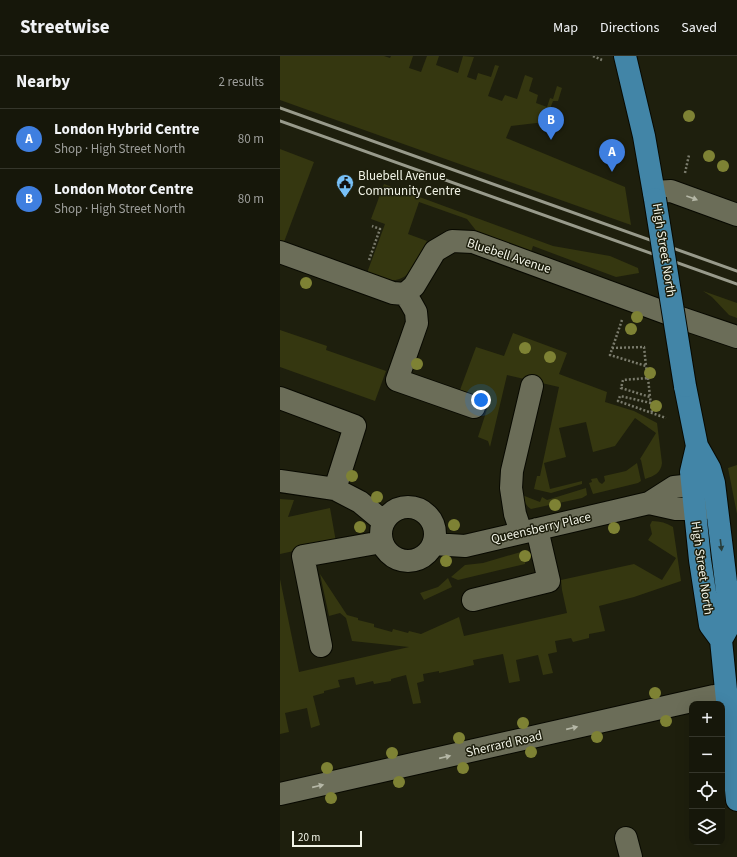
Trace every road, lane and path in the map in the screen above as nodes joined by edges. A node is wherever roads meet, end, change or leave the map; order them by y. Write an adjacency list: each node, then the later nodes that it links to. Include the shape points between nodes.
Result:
1 (625, 56): 4 (main road, High Street North)
2 (689, 155): 3 (path)
3 (684, 177)
4 (655, 196): 5 (street, one-way to 5, via 671,191); 22 (main road, High Street North, bridge)
5 (737, 215)
6 (372, 226): 8 (path, via 380,229)
7 (280, 252): 8 (street)
8 (361, 282): 9 (street, via 393,293)
9 (405, 294): 11 (street, Bluebell Avenue, via 414,286 435,250 452,241 473,242); 19 (street, via 416,312 417,323 398,380)
10 (625, 314): 12 (path)
11 (737, 337)
12 (612, 348): 13 (path, via 610,354); 13 (path, via 644,347)
13 (646, 366): 14 (path)
14 (648, 378): 16 (path); 16 (path, via 623,380 621,388)
15 (532, 386): 30 (street, via 512,470 511,488 515,514)
16 (650, 397): 18 (path)
17 (280, 398): 26 (street, via 355,426)
18 (651, 403): 20 (path); 20 (path, via 620,396 618,401)
19 (474, 407)
20 (652, 413): 21 (path)
21 (666, 418)
22 (697, 446): 24 (main road, High Street North); 25 (main road, High Street North, via 691,472)
23 (280, 482): 26 (street)
24 (714, 482): 25 (street, Queensberry Place); 28 (main road, High Street North)
25 (692, 485): 27 (street, Queensberry Place, via 674,487); 29 (main road, High Street North)
26 (334, 489): 31 (street, via 360,502)
27 (649, 503): 29 (street, Queensberry Place, via 676,509); 30 (street, Queensberry Place)
28 (717, 506): 29 (street, Queensberry Place); 33 (main road, High Street North, one-way to 33)
29 (694, 509): 34 (main road, High Street North)
30 (529, 531): 32 (street, Queensberry Place, via 464,546); 35 (street, via 549,581)
31 (383, 532): 32 (street, via 387,551 396,558 407,561 417,559); 32 (street, via 391,512 402,507 414,507 424,512 432,522 435,533); 39 (street, via 303,556)
32 (433, 544)
33 (732, 582): 34 (street); 36 (main road, High Street North)
34 (704, 586): 37 (main road, High Street North)
35 (473, 600)
36 (733, 606): 37 (street); 38 (main road, High Street North, via 730,624)
37 (708, 610): 38 (main road, High Street North, via 710,625)
38 (721, 640): 40 (main road, High Street North)
39 (321, 646)
40 (727, 694): 41 (street, Sherrard Road, one-way to 40); 42 (main road, High Street North)
41 (280, 794)
42 (737, 800)

